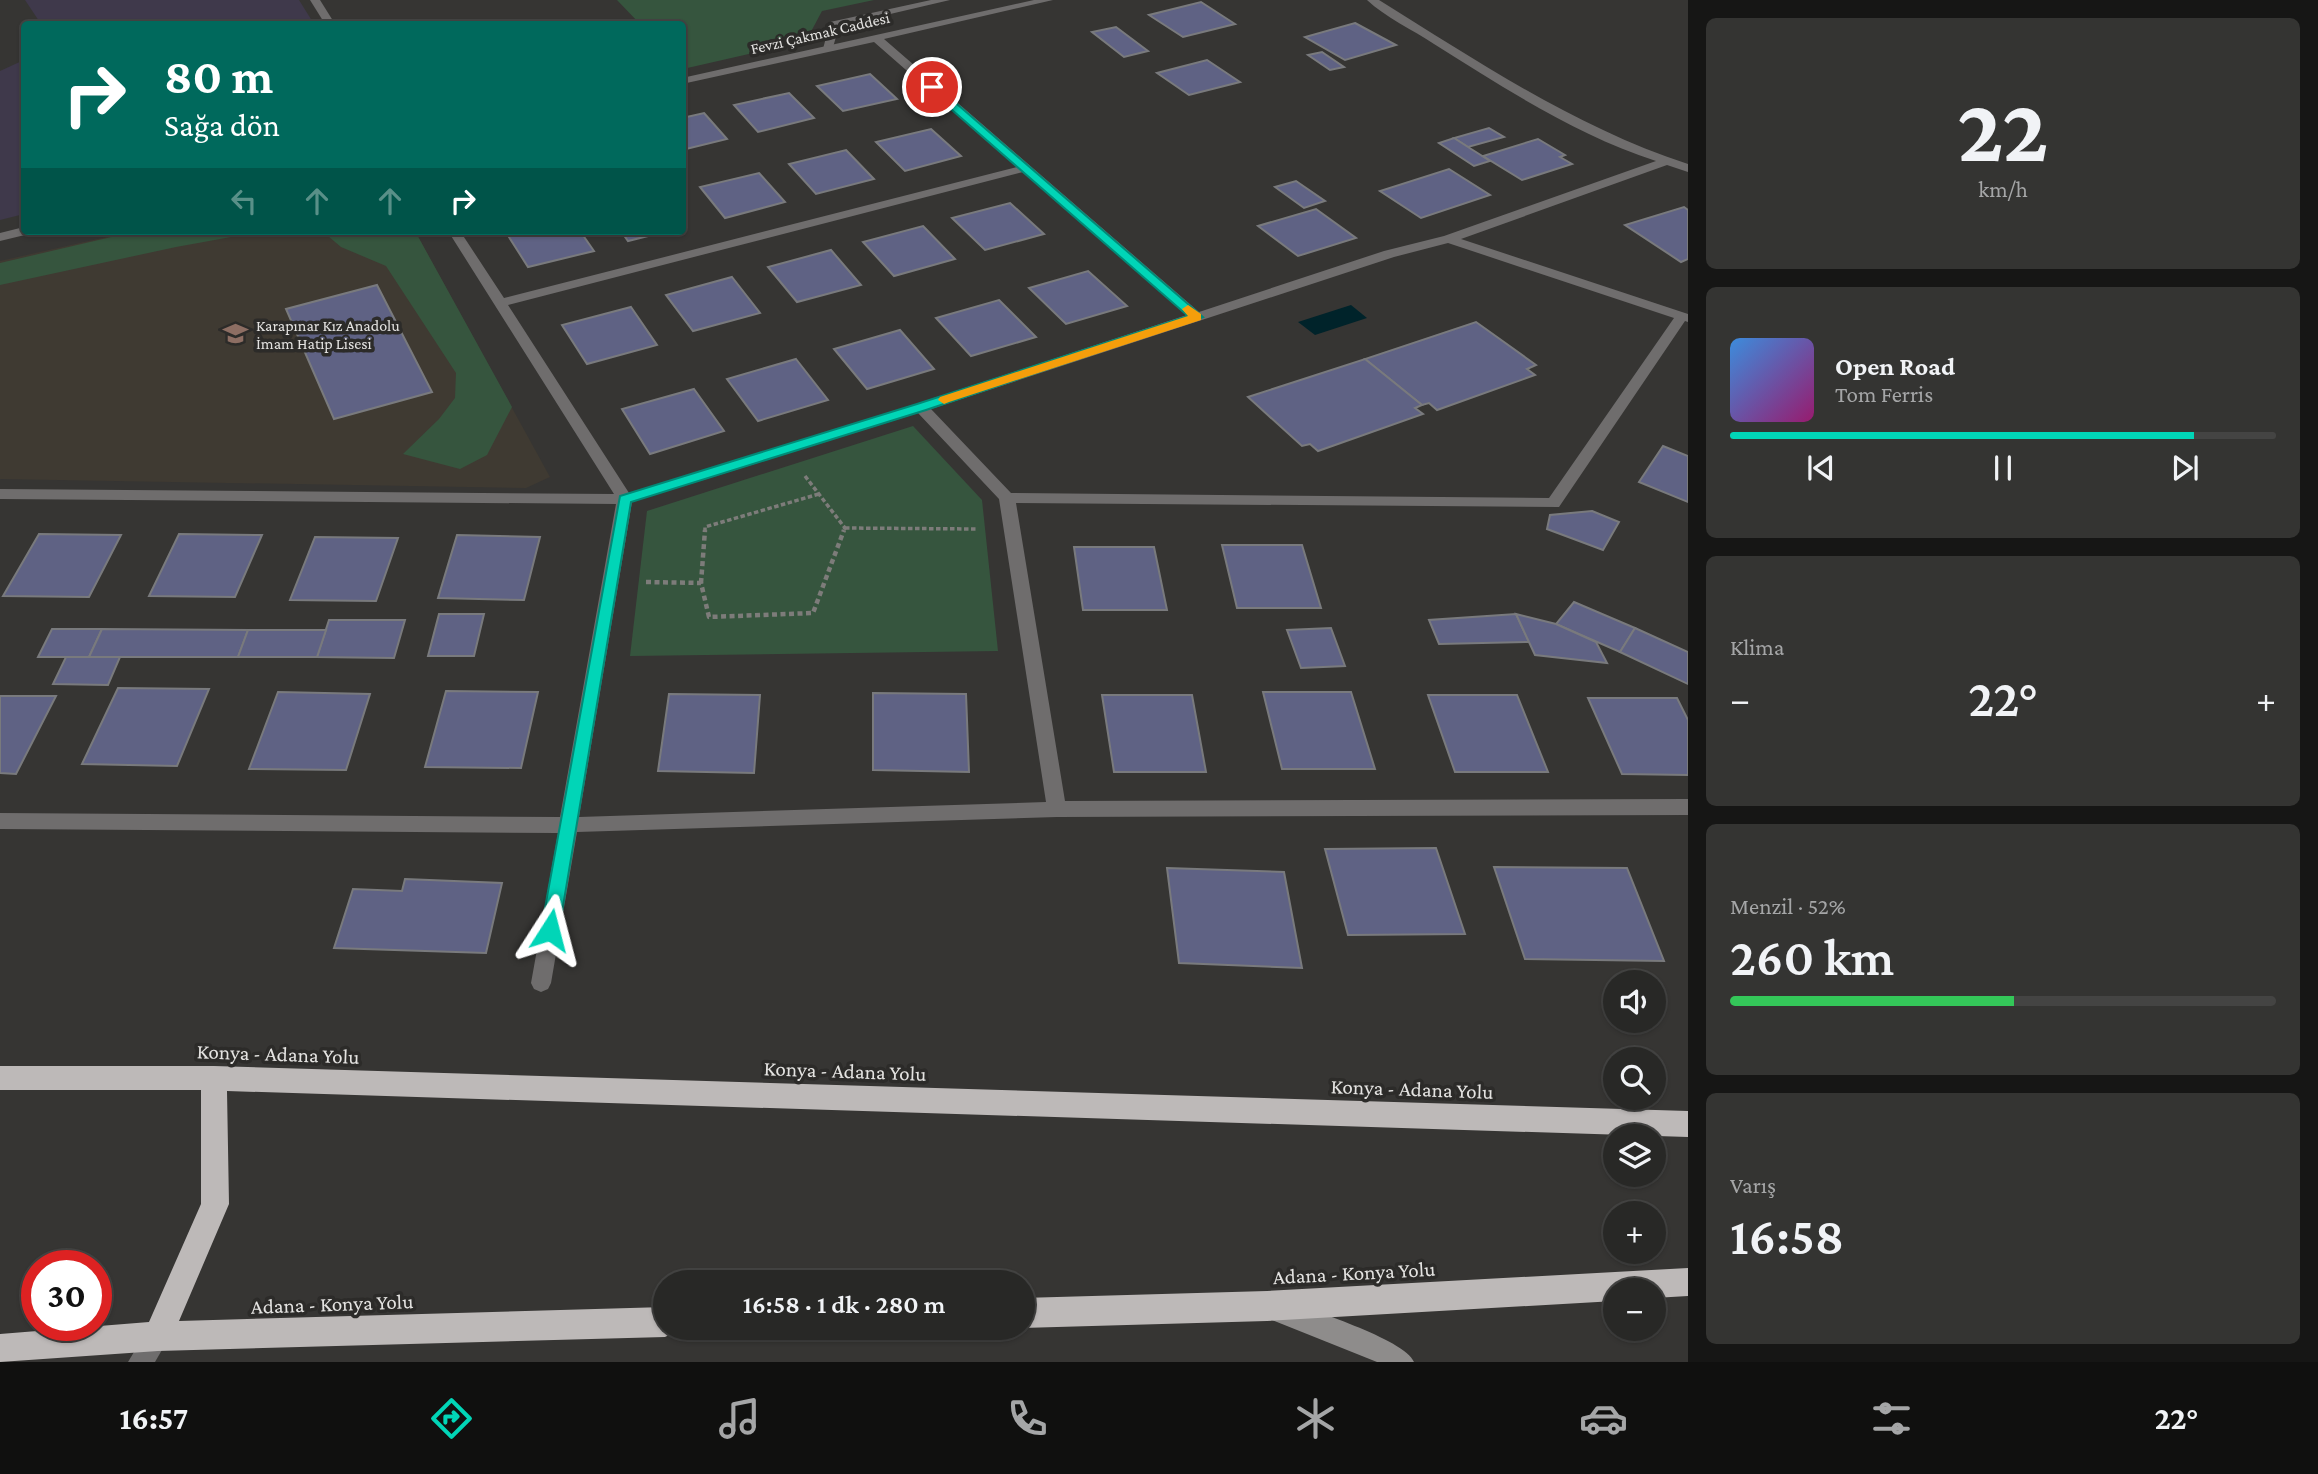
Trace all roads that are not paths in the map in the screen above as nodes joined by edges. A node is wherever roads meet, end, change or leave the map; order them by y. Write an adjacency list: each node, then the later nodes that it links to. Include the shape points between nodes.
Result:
1 (315, 0): 5 (street)
2 (945, 0): 7 (street, via 834,24)
3 (1048, 0): 6 (street, Fevzi Çakmak Caddesi)
4 (1372, 0): 9 (street, via 1562,116)
5 (328, 21)
6 (876, 38): 7 (street, Fevzi Çakmak Caddesi); 10 (street)
7 (828, 49): 8 (street, Fevzi Çakmak Caddesi)
8 (686, 80)
9 (1665, 162): 11 (street); 15 (street)
10 (1025, 167): 16 (street); 17 (street)
11 (1688, 168)
12 (21, 232): 14 (street)
13 (457, 235): 16 (street)
14 (0, 237)
15 (1449, 239): 17 (street); 18 (street)
16 (501, 303): 22 (street)
17 (1197, 317): 19 (street)
18 (1685, 317): 21 (street, via 1553,503)
19 (921, 407): 21 (street); 22 (street)
20 (0, 494): 22 (street)
21 (1007, 498): 24 (street)
22 (625, 499): 26 (street)
23 (1688, 807): 24 (street)
24 (1057, 809): 26 (street)
25 (0, 821): 26 (street)
26 (567, 825): 27 (street)
27 (541, 983)
28 (215, 1077): 29 (highway, Konya - Adana Yolu); 30 (highway, Konya - Adana Yolu); 35 (highway, via 215,1204)
29 (1, 1080)
30 (1683, 1121)
31 (1688, 1282): 32 (highway, Adana - Konya Yolu)
32 (1268, 1306): 33 (highway, Adana - Konya Yolu); 38 (street, via 1373,1346)
33 (1035, 1313)
34 (653, 1322): 35 (highway, Adana - Konya Yolu)
35 (158, 1336): 36 (highway, Adana - Konya Yolu); 37 (street)
36 (0, 1349)
37 (140, 1362)
38 (1402, 1362)

